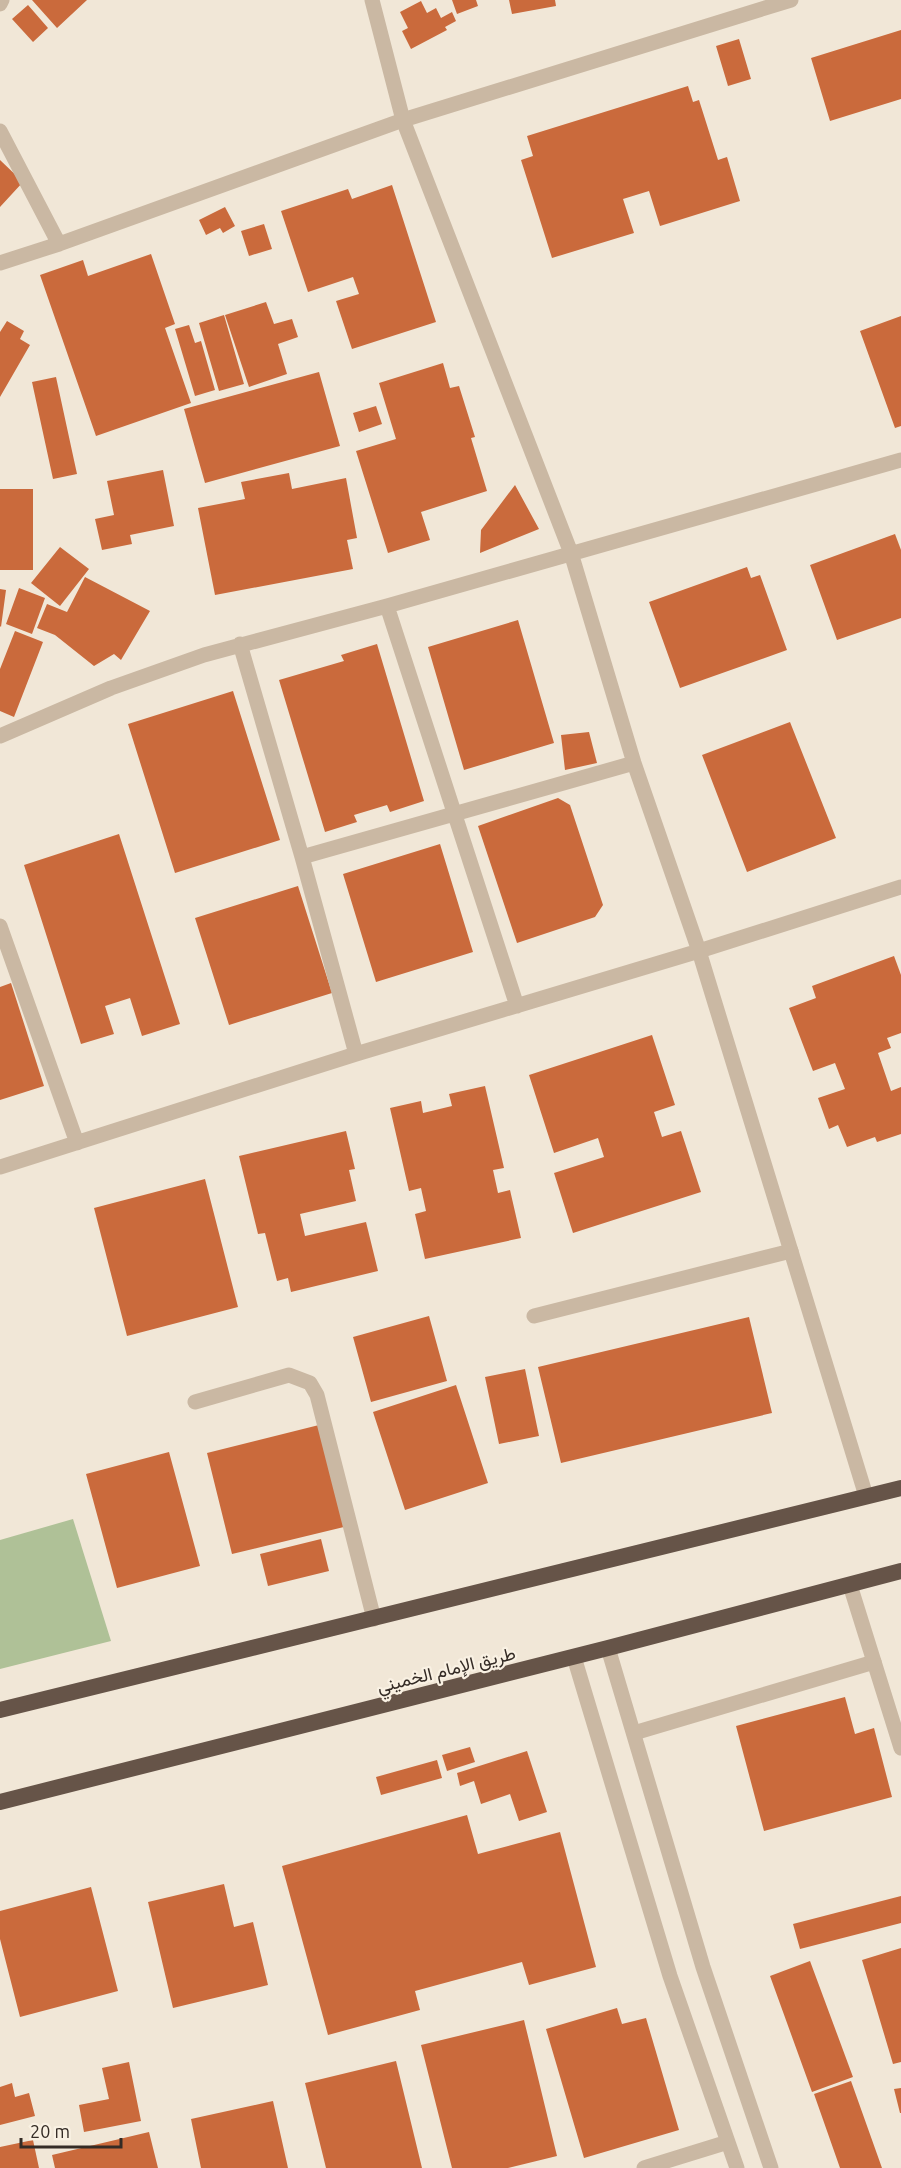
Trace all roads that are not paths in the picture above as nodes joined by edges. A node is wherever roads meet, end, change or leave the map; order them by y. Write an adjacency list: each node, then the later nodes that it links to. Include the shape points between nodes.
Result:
1 (372, 0): 3 (street)
2 (791, 0): 3 (street)
3 (403, 120): 5 (street); 8 (street)
4 (0, 131): 5 (street)
5 (59, 244): 6 (street)
6 (0, 263)
7 (901, 460): 8 (street)
8 (571, 554): 9 (street); 12 (street)
9 (387, 606): 10 (street); 13 (street)
10 (240, 644): 11 (street, via 111,688); 14 (street)
11 (0, 735)
12 (634, 763): 13 (street); 17 (street)
13 (453, 814): 14 (street); 18 (street)
14 (302, 857): 19 (street)
15 (901, 887): 17 (street)
16 (0, 926): 20 (street)
17 (699, 951): 18 (street); 22 (street)
18 (517, 1006): 19 (street)
19 (356, 1054): 20 (street)
20 (77, 1143): 21 (street)
21 (0, 1167)
22 (791, 1251): 23 (street); 26 (street)
23 (534, 1316)
24 (195, 1402): 29 (street, via 289,1375 310,1383 317,1395)
25 (901, 1488): 26 (highway)
26 (866, 1496): 29 (highway)
27 (901, 1571): 28 (highway, طريق الإمام الخميني)
28 (850, 1585): 30 (highway, طريق الإمام الخميني); 32 (street)
29 (374, 1619): 33 (highway)
30 (608, 1648): 31 (highway, طريق الإمام الخميني); 34 (street)
31 (574, 1657): 36 (highway, طريق الإمام الخميني); 37 (street, via 670,1976)
32 (874, 1662): 34 (street); 35 (street)
33 (0, 1710)
34 (634, 1733): 40 (street, via 703,1967)
35 (901, 1748)
36 (0, 1802)
37 (728, 2142): 38 (street); 39 (street)
38 (644, 2168)
39 (738, 2168)
40 (771, 2168)

